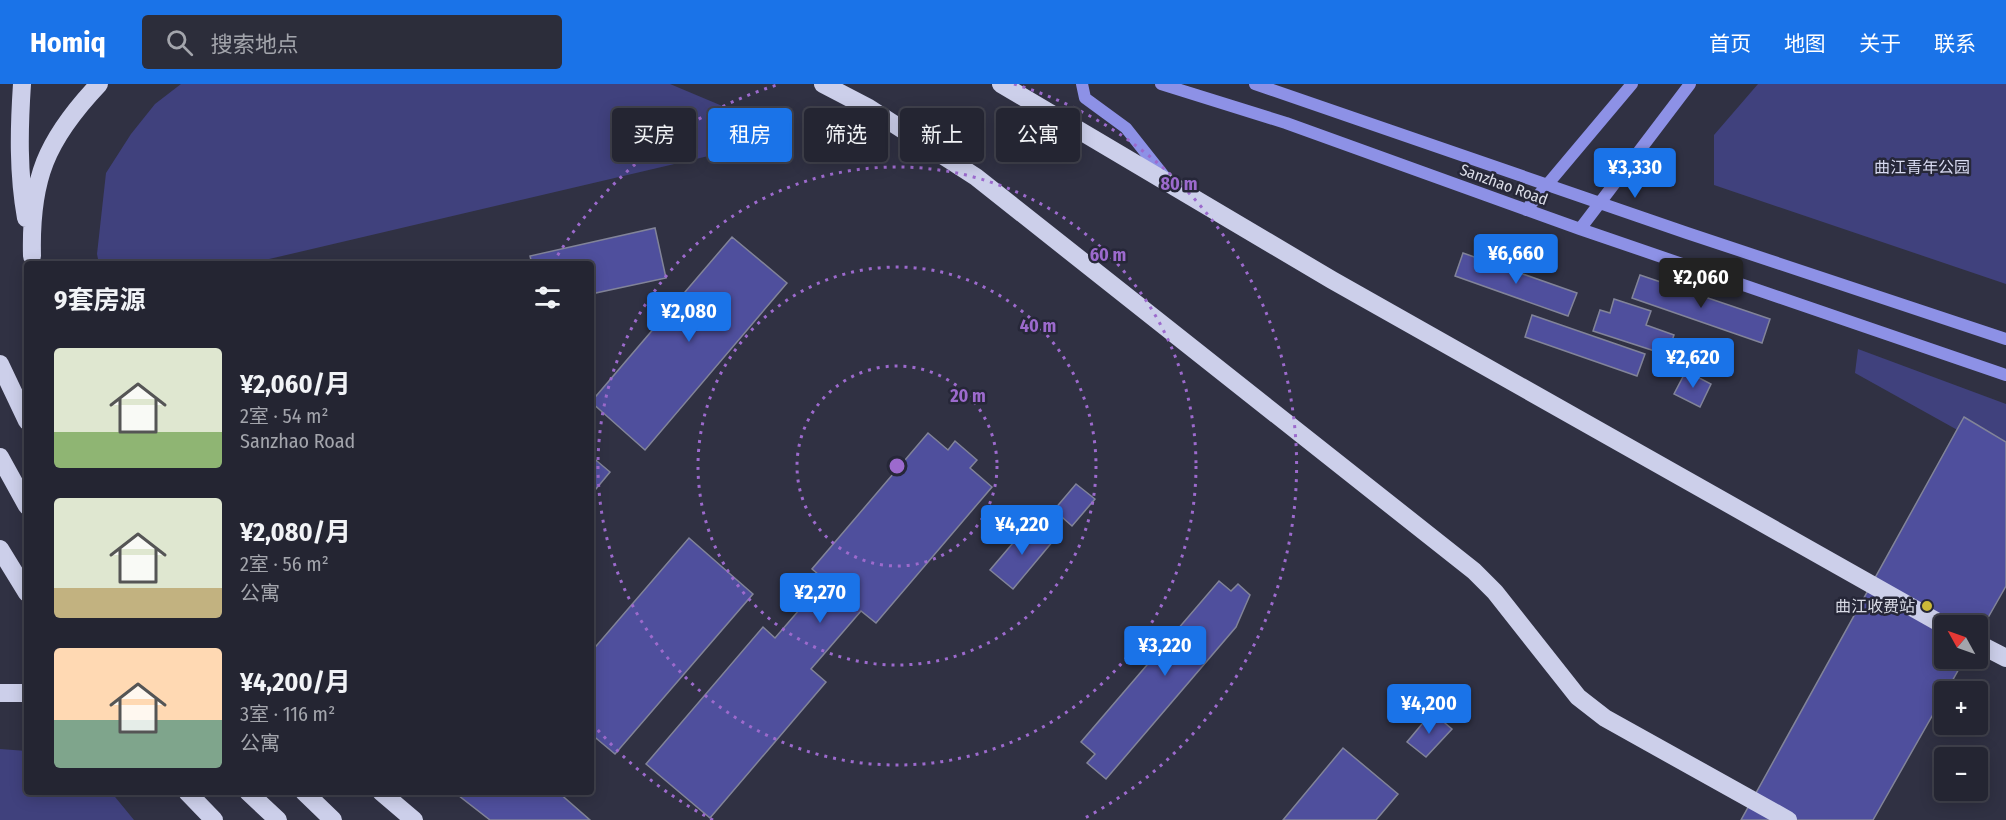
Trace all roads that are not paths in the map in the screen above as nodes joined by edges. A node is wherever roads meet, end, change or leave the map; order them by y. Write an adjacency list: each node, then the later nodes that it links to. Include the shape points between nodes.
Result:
1 (22, 84): 15 (highway, via 18,131 23,200)
2 (99, 84): 15 (highway, via 65,124 39,174 31,223)
3 (823, 84): 33 (highway, via 869,108 976,177 1474,571 1578,697 1605,718)
4 (1001, 84): 10 (highway)
5 (1082, 84): 10 (street, via 1085,98 1126,128)
6 (1161, 84): 13 (street, Sanzhao Road, via 1286,123)
7 (1255, 84): 11 (street, Sanzhao Road)
8 (1632, 84): 11 (street)
9 (1690, 84): 12 (street)
10 (1170, 184): 24 (highway, via 1332,280)
11 (1547, 185): 12 (street, Sanzhao Road); 13 (street)
12 (1599, 203): 14 (street); 16 (street, Sanzhao Road)
13 (1526, 210): 14 (street, Sanzhao Road)
14 (1580, 229): 18 (street, Sanzhao Road)
15 (33, 260)
16 (2006, 339)
17 (0, 364): 19 (highway)
18 (2006, 375)
19 (24, 415)
20 (0, 457): 21 (highway)
21 (24, 501)
22 (0, 549): 23 (highway)
23 (24, 588)
24 (1934, 620)
25 (1988, 649): 26 (highway)
26 (2006, 658)
27 (0, 693): 28 (highway)
28 (24, 693)
29 (190, 795): 34 (highway)
30 (251, 795): 35 (highway)
31 (307, 795): 36 (highway)
32 (385, 795): 37 (highway)
33 (1786, 819)
34 (213, 820)
35 (278, 820)
36 (333, 820)
37 (414, 820)

